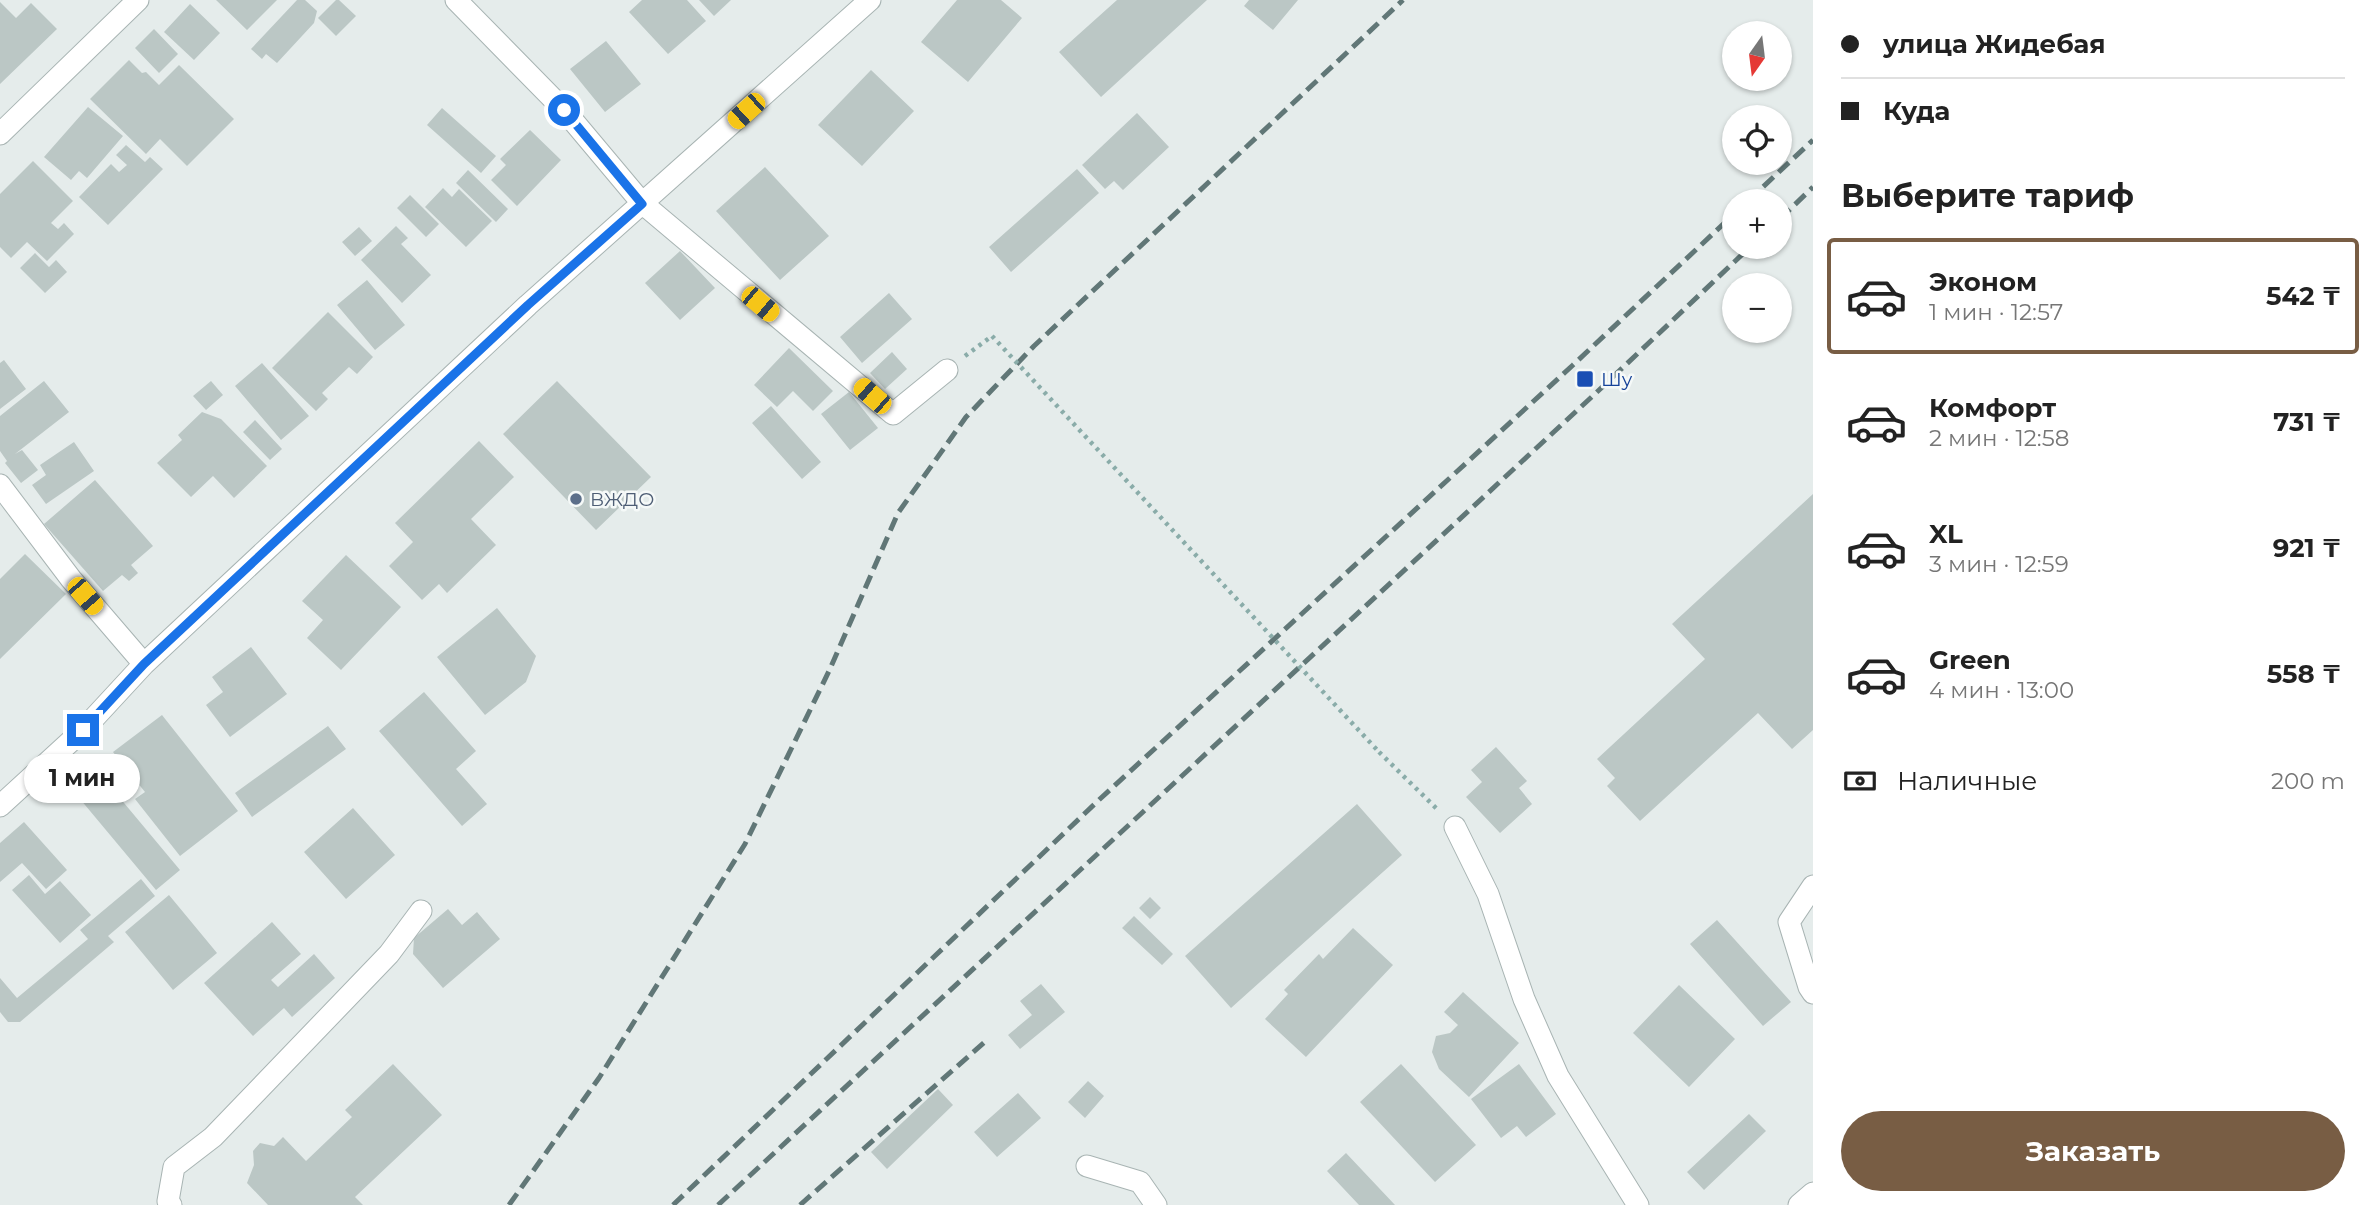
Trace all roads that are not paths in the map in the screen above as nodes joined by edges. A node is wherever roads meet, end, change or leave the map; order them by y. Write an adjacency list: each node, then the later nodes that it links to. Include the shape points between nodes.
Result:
1 (138, 0): 4 (street)
2 (456, 0): 5 (street, via 564,110)
3 (870, 0): 5 (street)
4 (0, 134)
5 (642, 204): 6 (street, via 893,414); 8 (street)
6 (947, 370)
7 (0, 485): 8 (street, via 71,579)
8 (144, 664): 9 (street, via 83,730)
9 (0, 806)
10 (1455, 827): 18 (street, via 1488,894 1524,999 1558,1076)
11 (1813, 886): 13 (street, via 1789,922)
12 (421, 911): 16 (street, via 389,954 213,1137 174,1167)
13 (1813, 993)
14 (1087, 1167): 17 (street, via 1140,1182)
15 (1813, 1193): 19 (street)
16 (171, 1205)
17 (1156, 1205)
18 (1638, 1205)
19 (1799, 1205)

